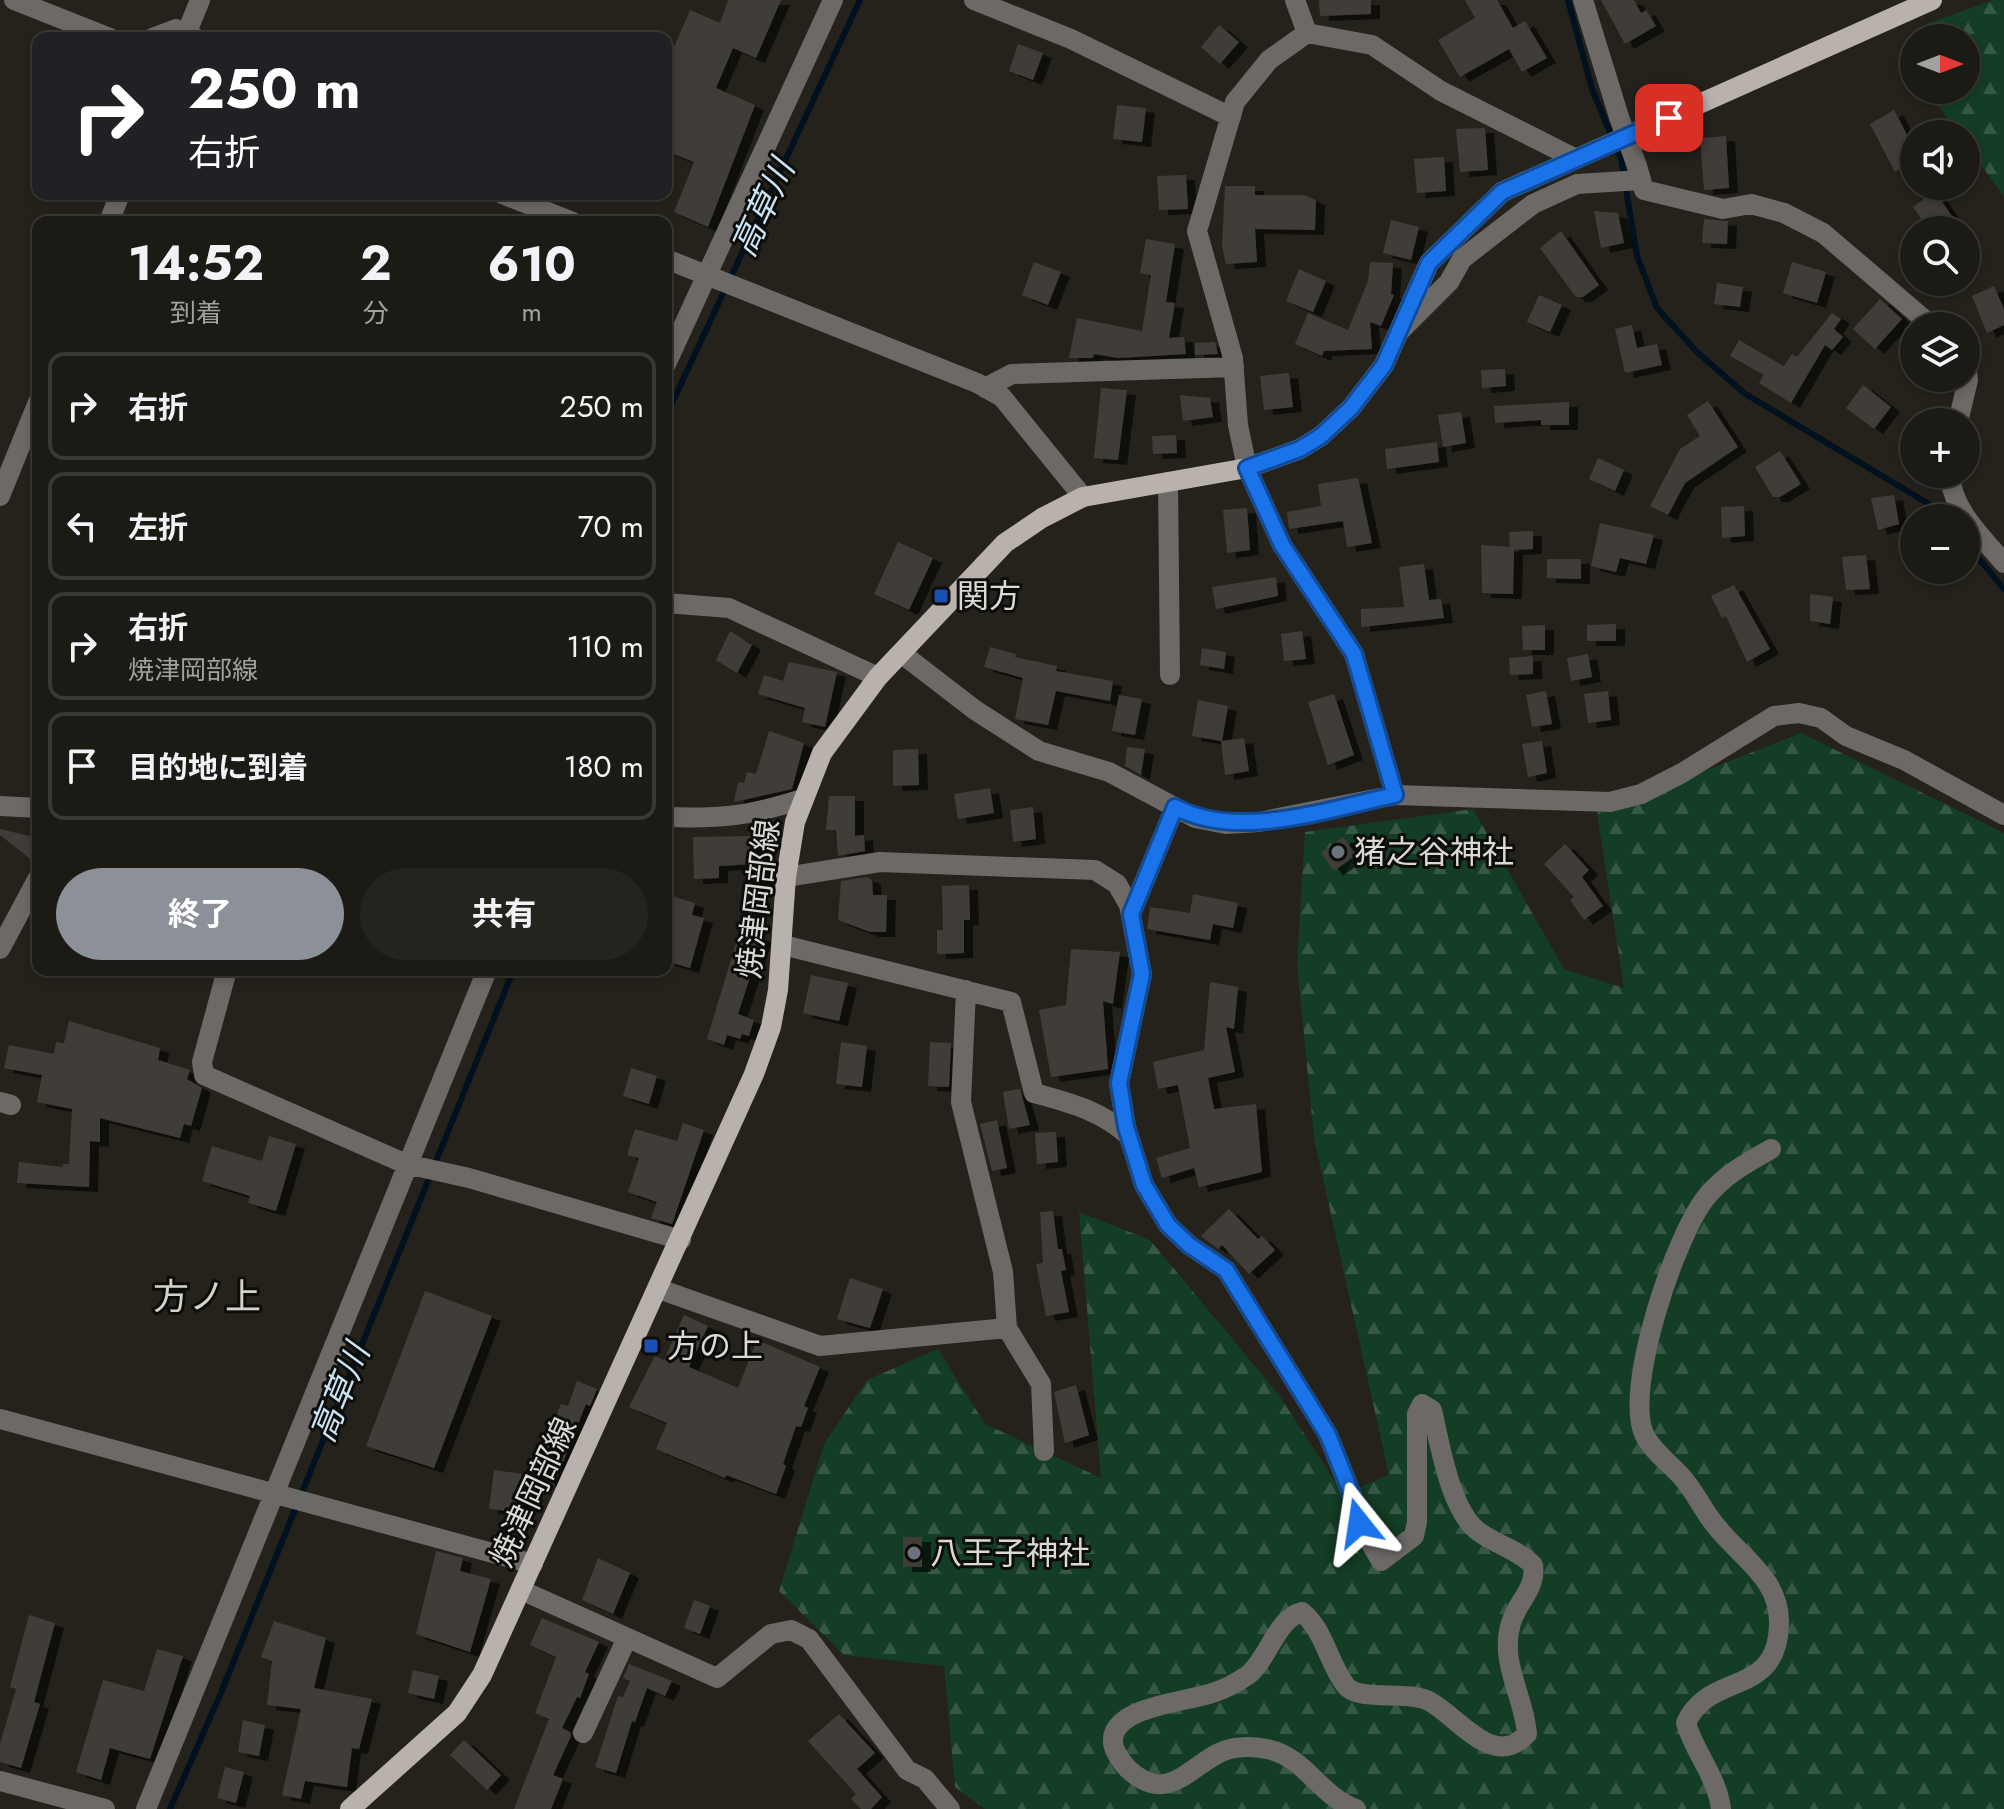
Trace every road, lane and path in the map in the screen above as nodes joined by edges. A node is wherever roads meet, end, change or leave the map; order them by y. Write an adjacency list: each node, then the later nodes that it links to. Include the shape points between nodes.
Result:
1 (14, 0): 8 (street)
2 (200, 0): 9 (street)
3 (833, 0): 17 (street)
4 (974, 0): 11 (street, via 1071,39)
5 (1295, 0): 10 (street)
6 (1583, 0): 13 (street, bridge)
7 (1924, 2): 12 (main road, 焼津岡部線)
8 (95, 32)
9 (192, 32)
10 (1307, 33): 11 (street, via 1269,60 1235,102); 12 (street, via 1372,45 1441,91)
11 (1231, 117): 21 (street, via 1197,231)
12 (1574, 158): 19 (main road, 焼津岡部線, via 1502,192 1477,214 1429,263)
13 (1639, 173): 18 (street, via 1644,190 1723,209 1751,204 1784,213 1823,233); 19 (street, via 1577,184 1533,204 1462,259 1449,282)
14 (517, 200): 15 (street)
15 (558, 216)
16 (672, 261): 17 (street)
17 (710, 277): 20 (street); 22 (street)
18 (1916, 312)
19 (1396, 335): 24 (main road, 焼津岡部線, via 1384,365 1321,436)
20 (672, 352)
21 (1234, 367): 22 (street, via 1012,374); 24 (street)
22 (985, 388): 28 (street, via 1002,397)
23 (32, 417): 27 (street)
24 (1247, 468): 25 (main road, 焼津岡部線); 34 (street, via 1282,545 1354,654)
25 (1168, 482): 28 (main road, 焼津岡部線); 32 (street)
26 (1955, 488): 29 (street, via 1963,511)
27 (0, 496)
28 (1083, 497): 31 (main road, 焼津岡部線, via 1005,543)
29 (2004, 563)
30 (672, 603): 33 (street, via 729,608)
31 (901, 653): 33 (main road, 焼津岡部線); 37 (street, via 1039,751 1109,772)
32 (1170, 675)
33 (878, 677): 35 (main road, 焼津岡部線, via 822,753)
34 (1395, 795): 37 (street, via 1226,824 1195,818); 39 (street, via 1610,802 1641,794 1682,773 1774,716 1799,713 1821,718 1846,736 1904,760)
35 (802, 799): 40 (street, via 750,816); 41 (main road, 焼津岡部線)
36 (0, 806): 38 (street)
37 (1175, 807): 43 (street)
38 (32, 808)
39 (2004, 815)
40 (672, 817)
41 (786, 877): 43 (street, via 880,862 1095,870 1117,884); 44 (main road, 焼津岡部線)
42 (32, 889): 45 (street)
43 (1131, 914): 49 (street, via 1142,974 1119,1083)
44 (783, 945): 48 (street); 52 (main road, 焼津岡部線, via 771,1027)
45 (0, 949)
46 (225, 976): 51 (street, via 202,1062 204,1075)
47 (485, 976): 51 (street)
48 (966, 990): 49 (street, via 1011,1002 1034,1093 1086,1107); 54 (street, via 961,1102 1003,1272)
49 (1129, 1136): 67 (street, via 1144,1185 1168,1225 1226,1270 1328,1435 1359,1523 1381,1561 1414,1536 1417,1414 1422,1404 1432,1410 1450,1478 1475,1530 1533,1565 1535,1576 1511,1622 1507,1655 1525,1715 1527,1734 1517,1745 1481,1743 1421,1697 1359,1694 1347,1688 1313,1621 1302,1612 1290,1615 1248,1675 1216,1692 1133,1713 1117,1727 1113,1742 1122,1764 1136,1777 1159,1785 1182,1779 1220,1752 1266,1749 1288,1756 1323,1790)
50 (1771, 1149): 68 (street, via 1733,1171 1692,1219 1651,1326 1637,1402 1645,1436 1685,1480 1727,1541 1763,1576 1778,1605 1775,1652 1758,1676 1702,1701 1686,1723 1692,1745 1718,1788)
51 (414, 1166): 52 (street); 57 (street)
52 (681, 1240): 53 (main road, 焼津岡部線)
53 (659, 1289): 54 (street, via 820,1346); 58 (main road, 焼津岡部線)
54 (1007, 1328): 56 (street, via 1041,1384)
55 (0, 1419): 57 (street)
56 (1044, 1451)
57 (280, 1492): 58 (street); 64 (street)
58 (533, 1564): 59 (main road, 焼津岡部線)
59 (521, 1590): 60 (street); 65 (main road, 焼津岡部線, via 482,1675 457,1713)
60 (627, 1638): 61 (street); 66 (street, via 717,1678 771,1634 791,1630 809,1639 907,1770 925,1779)
61 (583, 1733)
62 (0, 1781): 63 (street)
63 (105, 1809)
64 (146, 1809)
65 (350, 1809)
66 (950, 1809)
67 (1356, 1809)
68 (1721, 1809)

